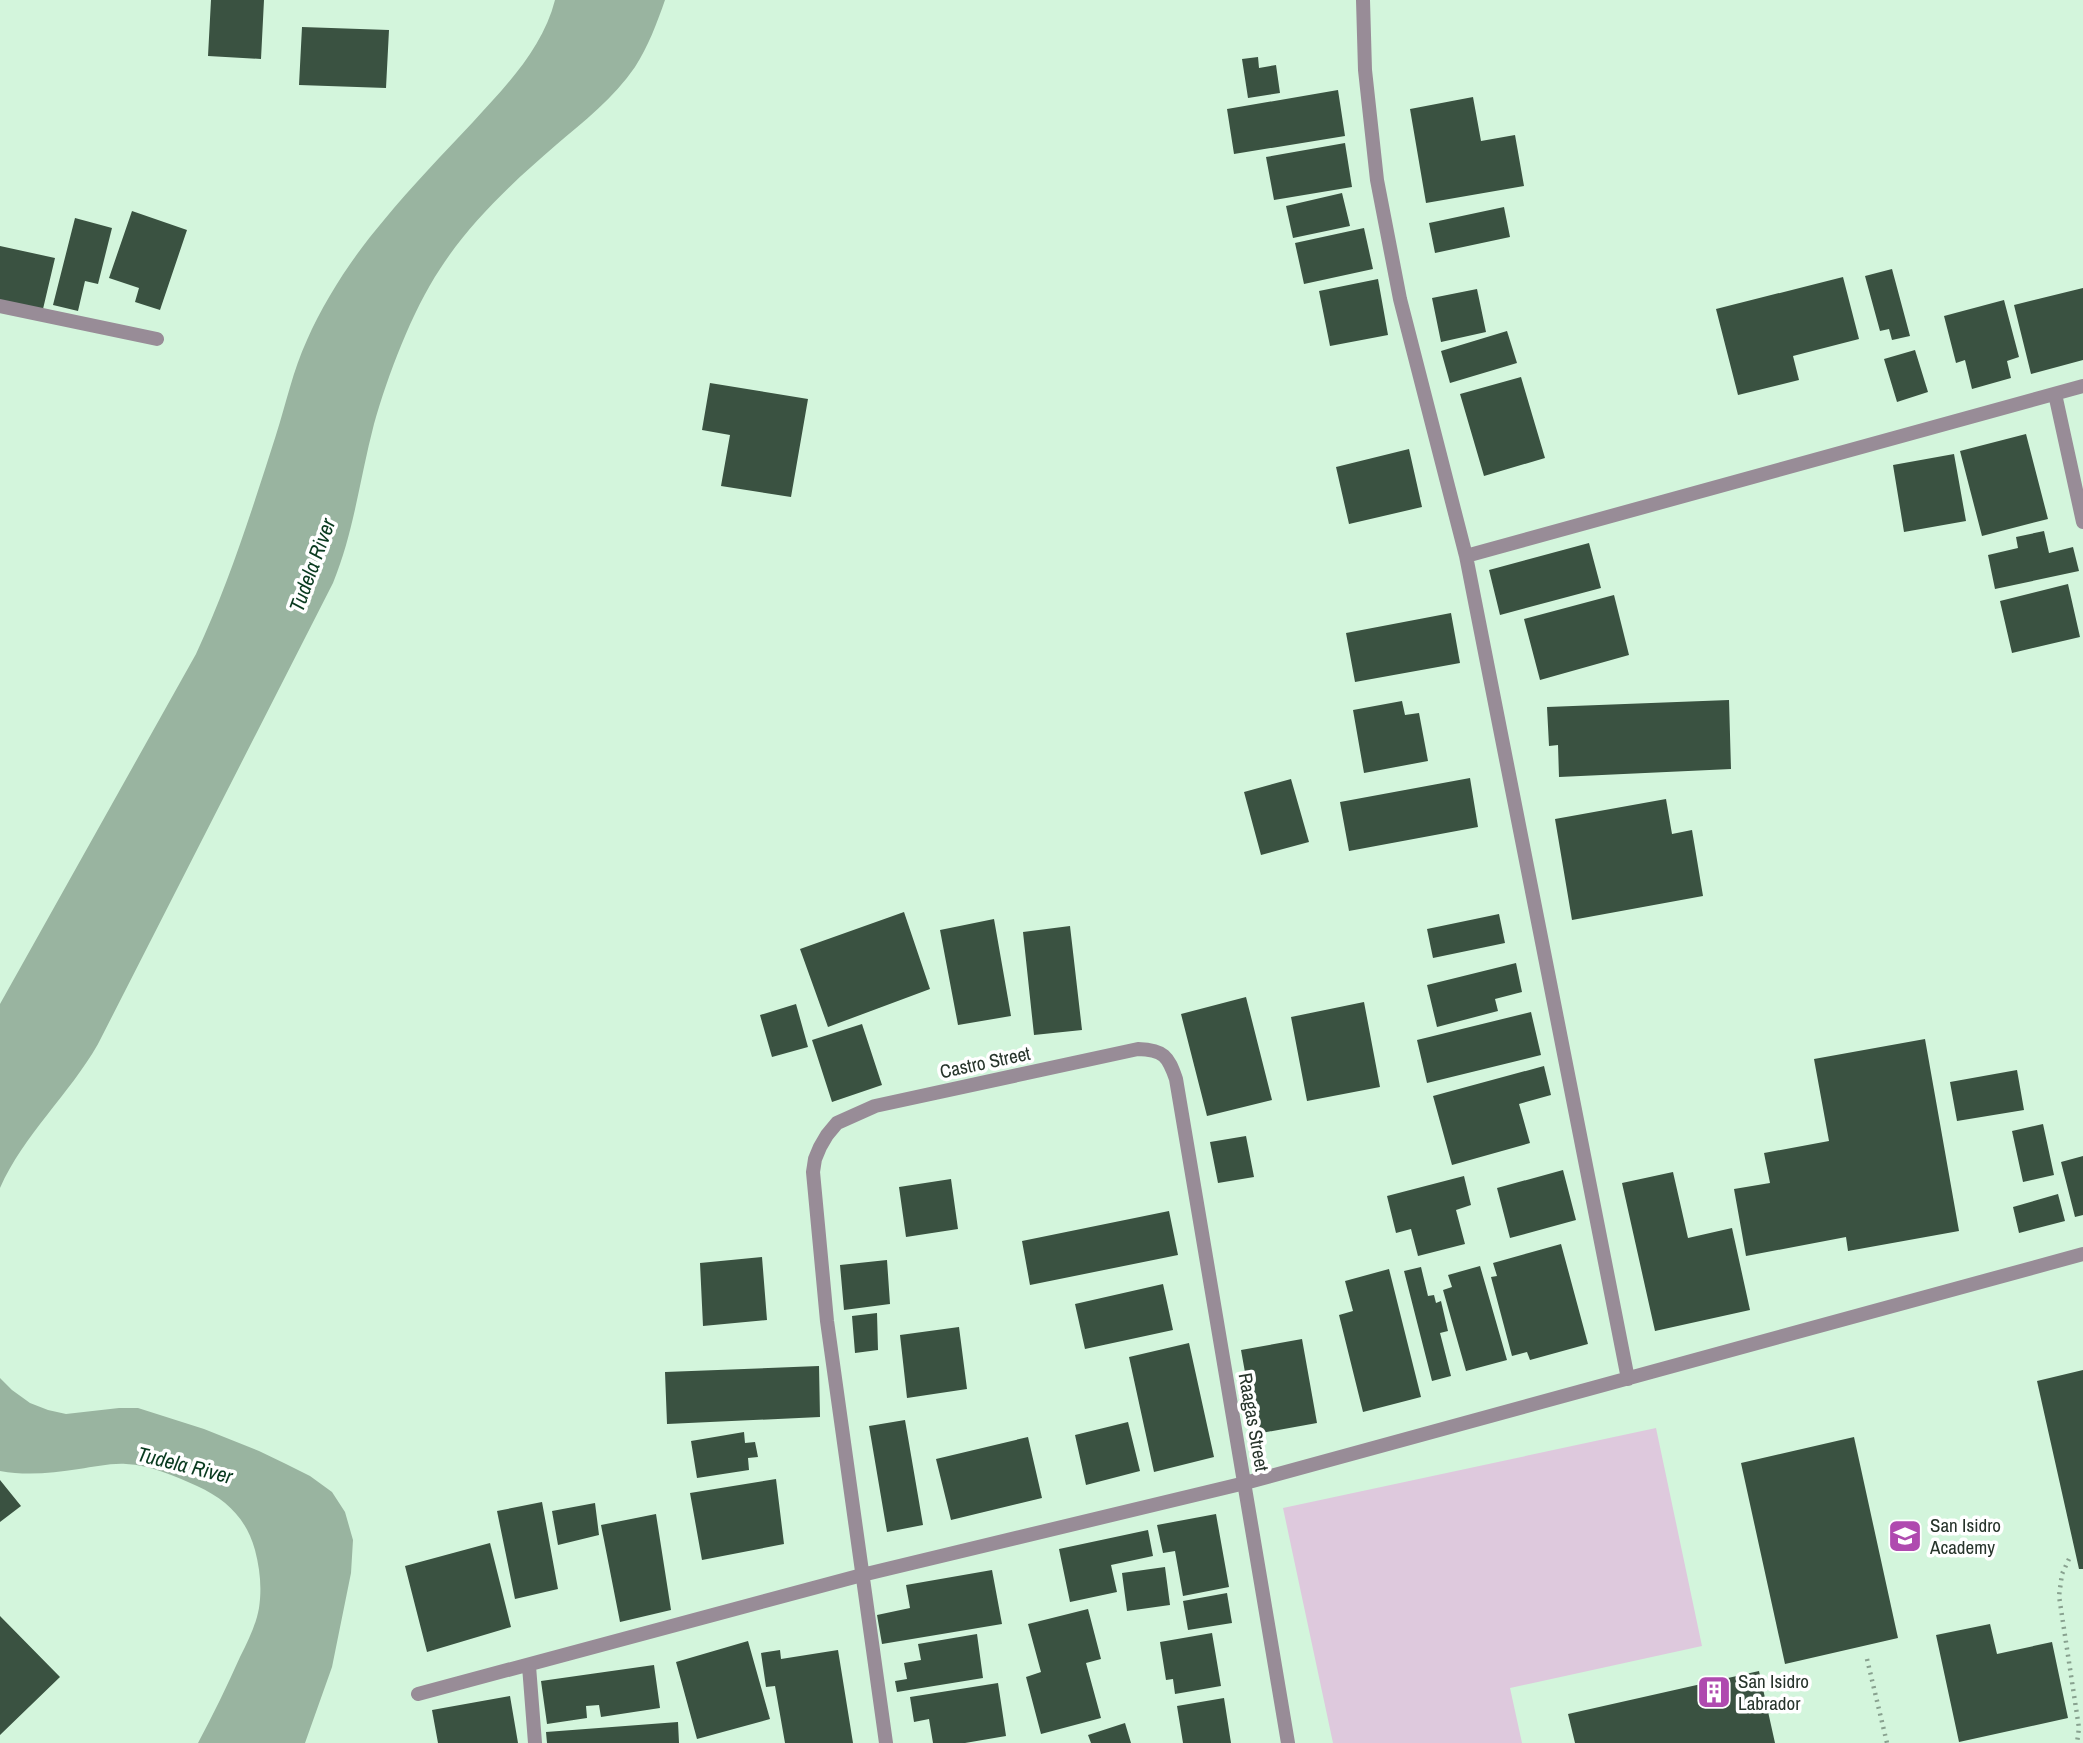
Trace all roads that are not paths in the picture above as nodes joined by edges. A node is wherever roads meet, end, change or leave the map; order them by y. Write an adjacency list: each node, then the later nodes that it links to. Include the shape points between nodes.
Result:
1 (1363, 0): 7 (street, via 1365,70 1380,193 1400,299)
2 (0, 306): 3 (street)
3 (157, 339)
4 (2083, 386): 5 (street)
5 (2055, 394): 6 (street); 7 (street)
6 (2083, 522)
7 (1466, 556): 10 (street)
8 (1182, 1107): 11 (street, Raagas Street); 12 (street, Castro Street, via 1171,1063 1163,1053 1138,1049 875,1105 837,1123 827,1135 815,1158 814,1194)
9 (2083, 1254): 10 (street)
10 (1628, 1379): 11 (street)
11 (1245, 1482): 12 (street); 17 (street, Raagas Street)
12 (862, 1575): 13 (street); 16 (street, Castro Street)
13 (528, 1666): 14 (street); 15 (street)
14 (418, 1694)
15 (535, 1743)
16 (886, 1743)
17 (1288, 1743)

